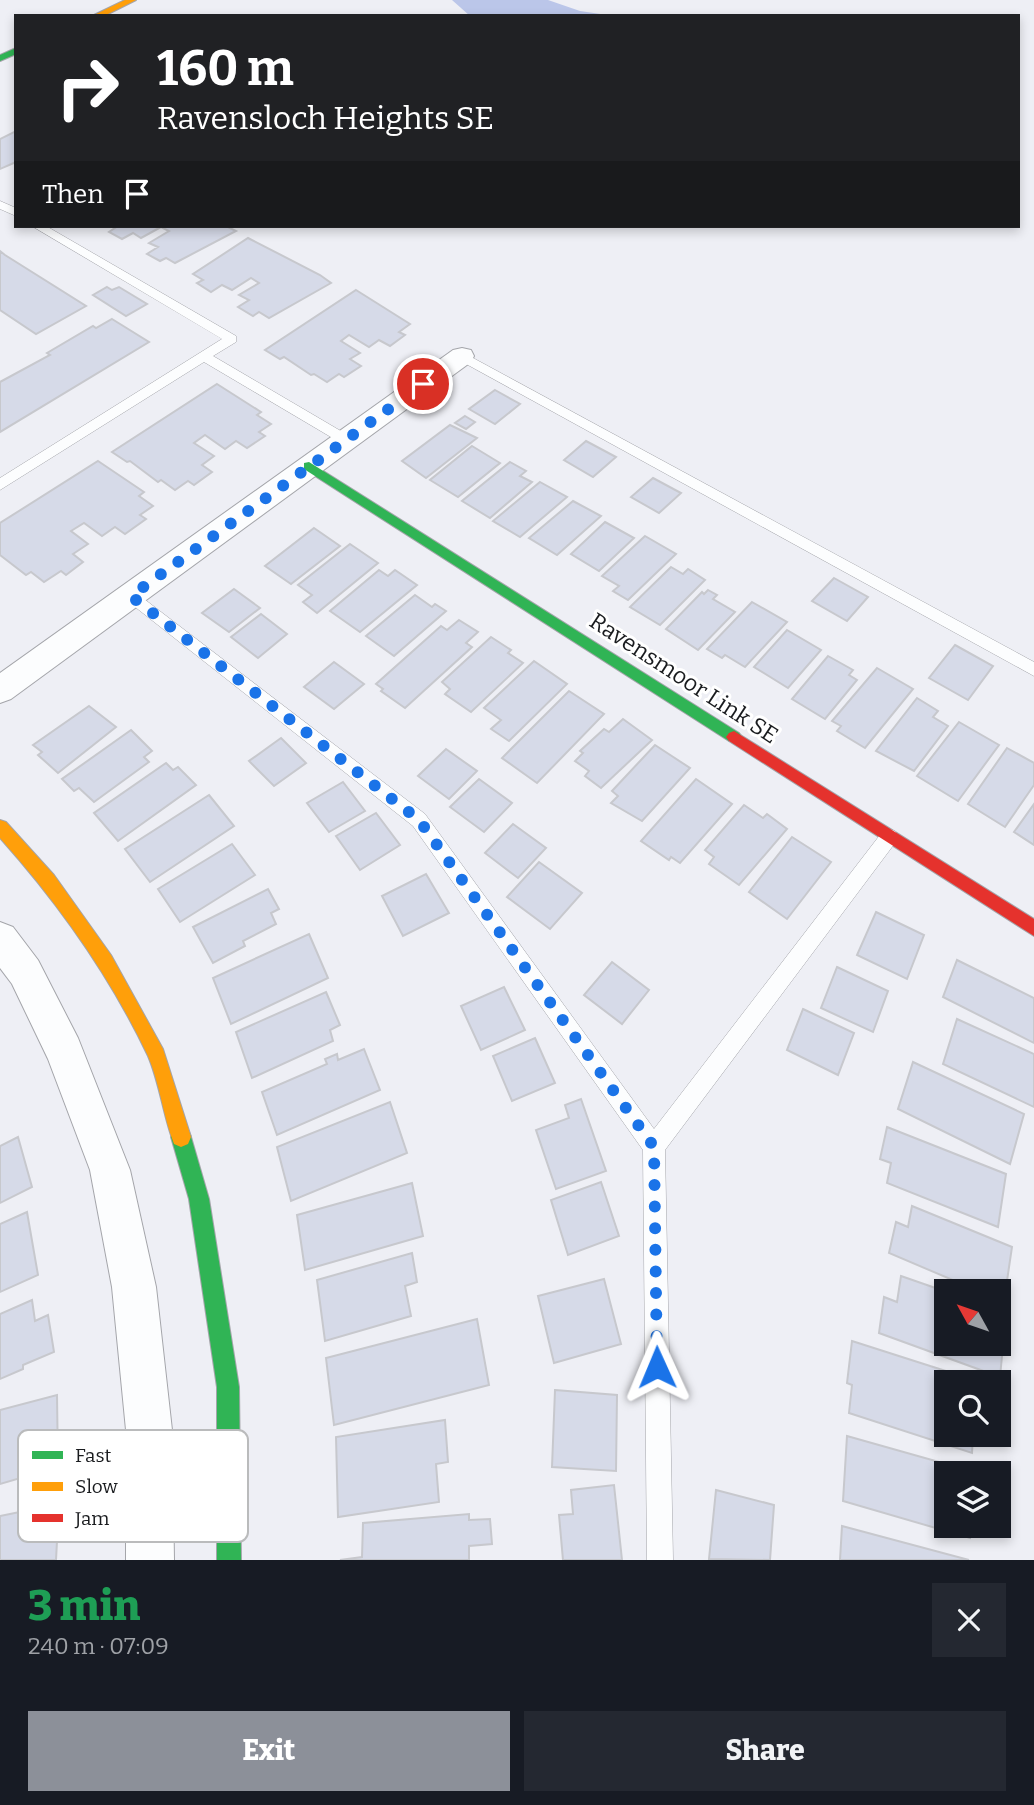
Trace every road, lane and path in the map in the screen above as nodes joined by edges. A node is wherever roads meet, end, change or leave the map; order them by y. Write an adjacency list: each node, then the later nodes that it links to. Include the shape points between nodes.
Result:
1 (132, 0): 2 (street)
2 (100, 14)
3 (41, 228): 4 (lane, via 231,339)
4 (204, 356): 6 (lane); 8 (lane)
5 (462, 356): 6 (street); 10 (lane)
6 (346, 440): 7 (street)
7 (310, 466): 9 (street); 13 (street, Ravensmoor Link SE)
8 (0, 485)
9 (131, 596): 11 (street); 16 (lane, via 419,820)
10 (1034, 670)
11 (0, 690)
12 (0, 827): 18 (street, via 48,880 105,961 157,1055 199,1199 228,1387)
13 (890, 837): 14 (street, Ravensmoor Link SE); 16 (lane)
14 (1034, 928)
15 (0, 939): 17 (street, via 25,972 64,1051 110,1170 134,1287)
16 (654, 1147): 23 (lane)
17 (148, 1430)
18 (228, 1430)
19 (150, 1542): 21 (street)
20 (229, 1542): 22 (street)
21 (150, 1560)
22 (229, 1560)
23 (660, 1560)

